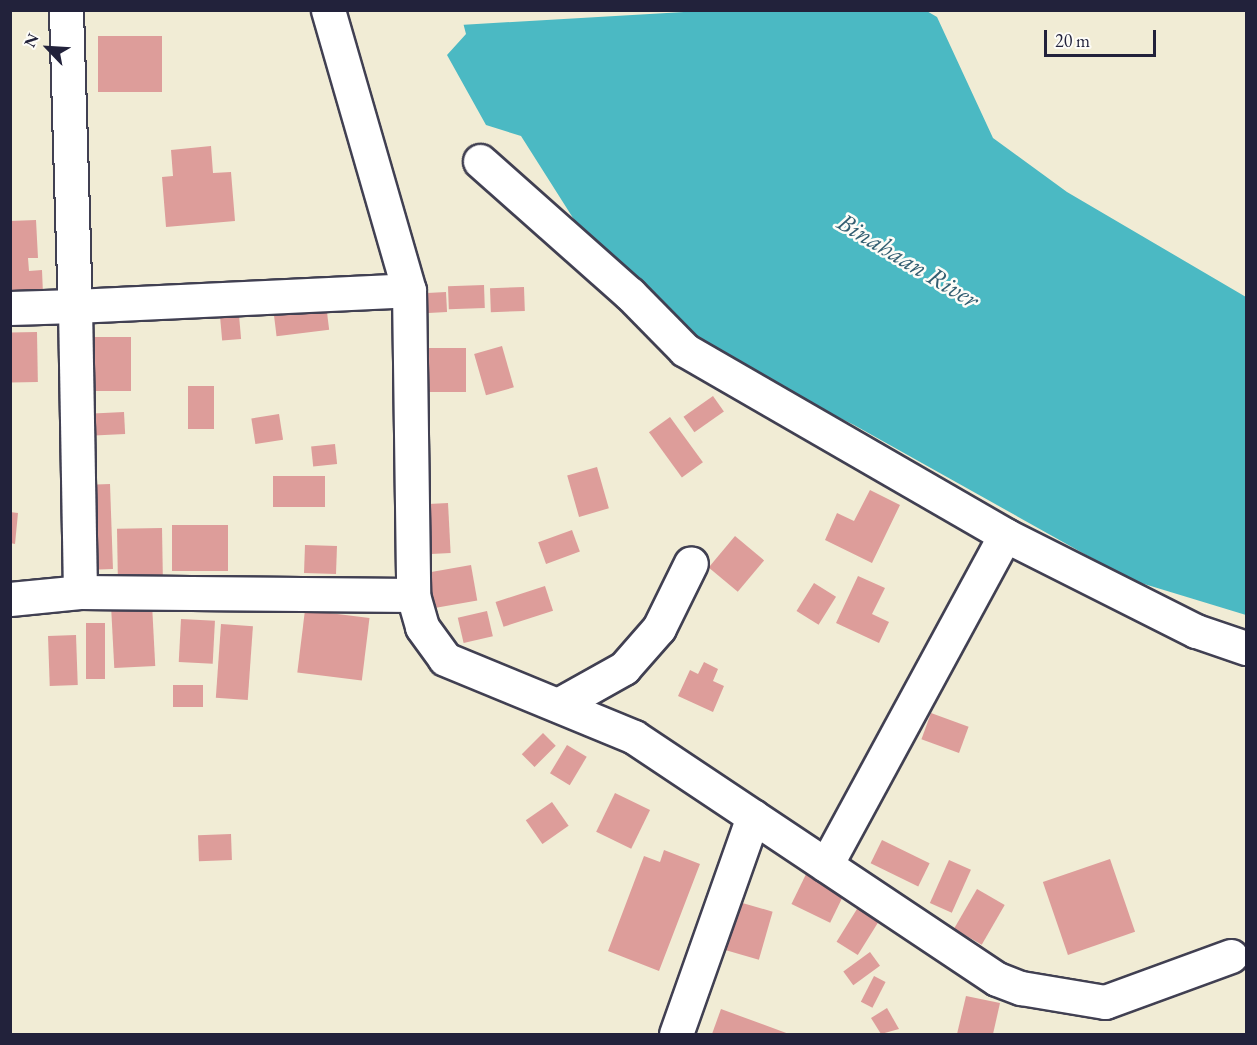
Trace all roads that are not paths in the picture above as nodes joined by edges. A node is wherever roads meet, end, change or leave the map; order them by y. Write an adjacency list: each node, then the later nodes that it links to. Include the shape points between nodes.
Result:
1 (66, 10): 5 (street)
2 (328, 10): 4 (street)
3 (480, 161): 7 (street, via 630,294 685,350)
4 (409, 290): 5 (street); 10 (street)
5 (75, 306): 6 (street); 9 (street)
6 (10, 308)
7 (1005, 535): 12 (street, via 1196,631); 15 (street)
8 (691, 563): 13 (street, via 659,628 624,668)
9 (80, 592): 10 (street); 11 (street)
10 (413, 595): 13 (street, via 422,627 445,659)
11 (10, 599)
12 (1246, 648)
13 (558, 705): 14 (street, via 634,737)
14 (753, 816): 15 (street); 17 (street)
15 (826, 865): 16 (street, via 998,979 1056,997 1105,1002)
16 (1231, 956)
17 (676, 1035)

